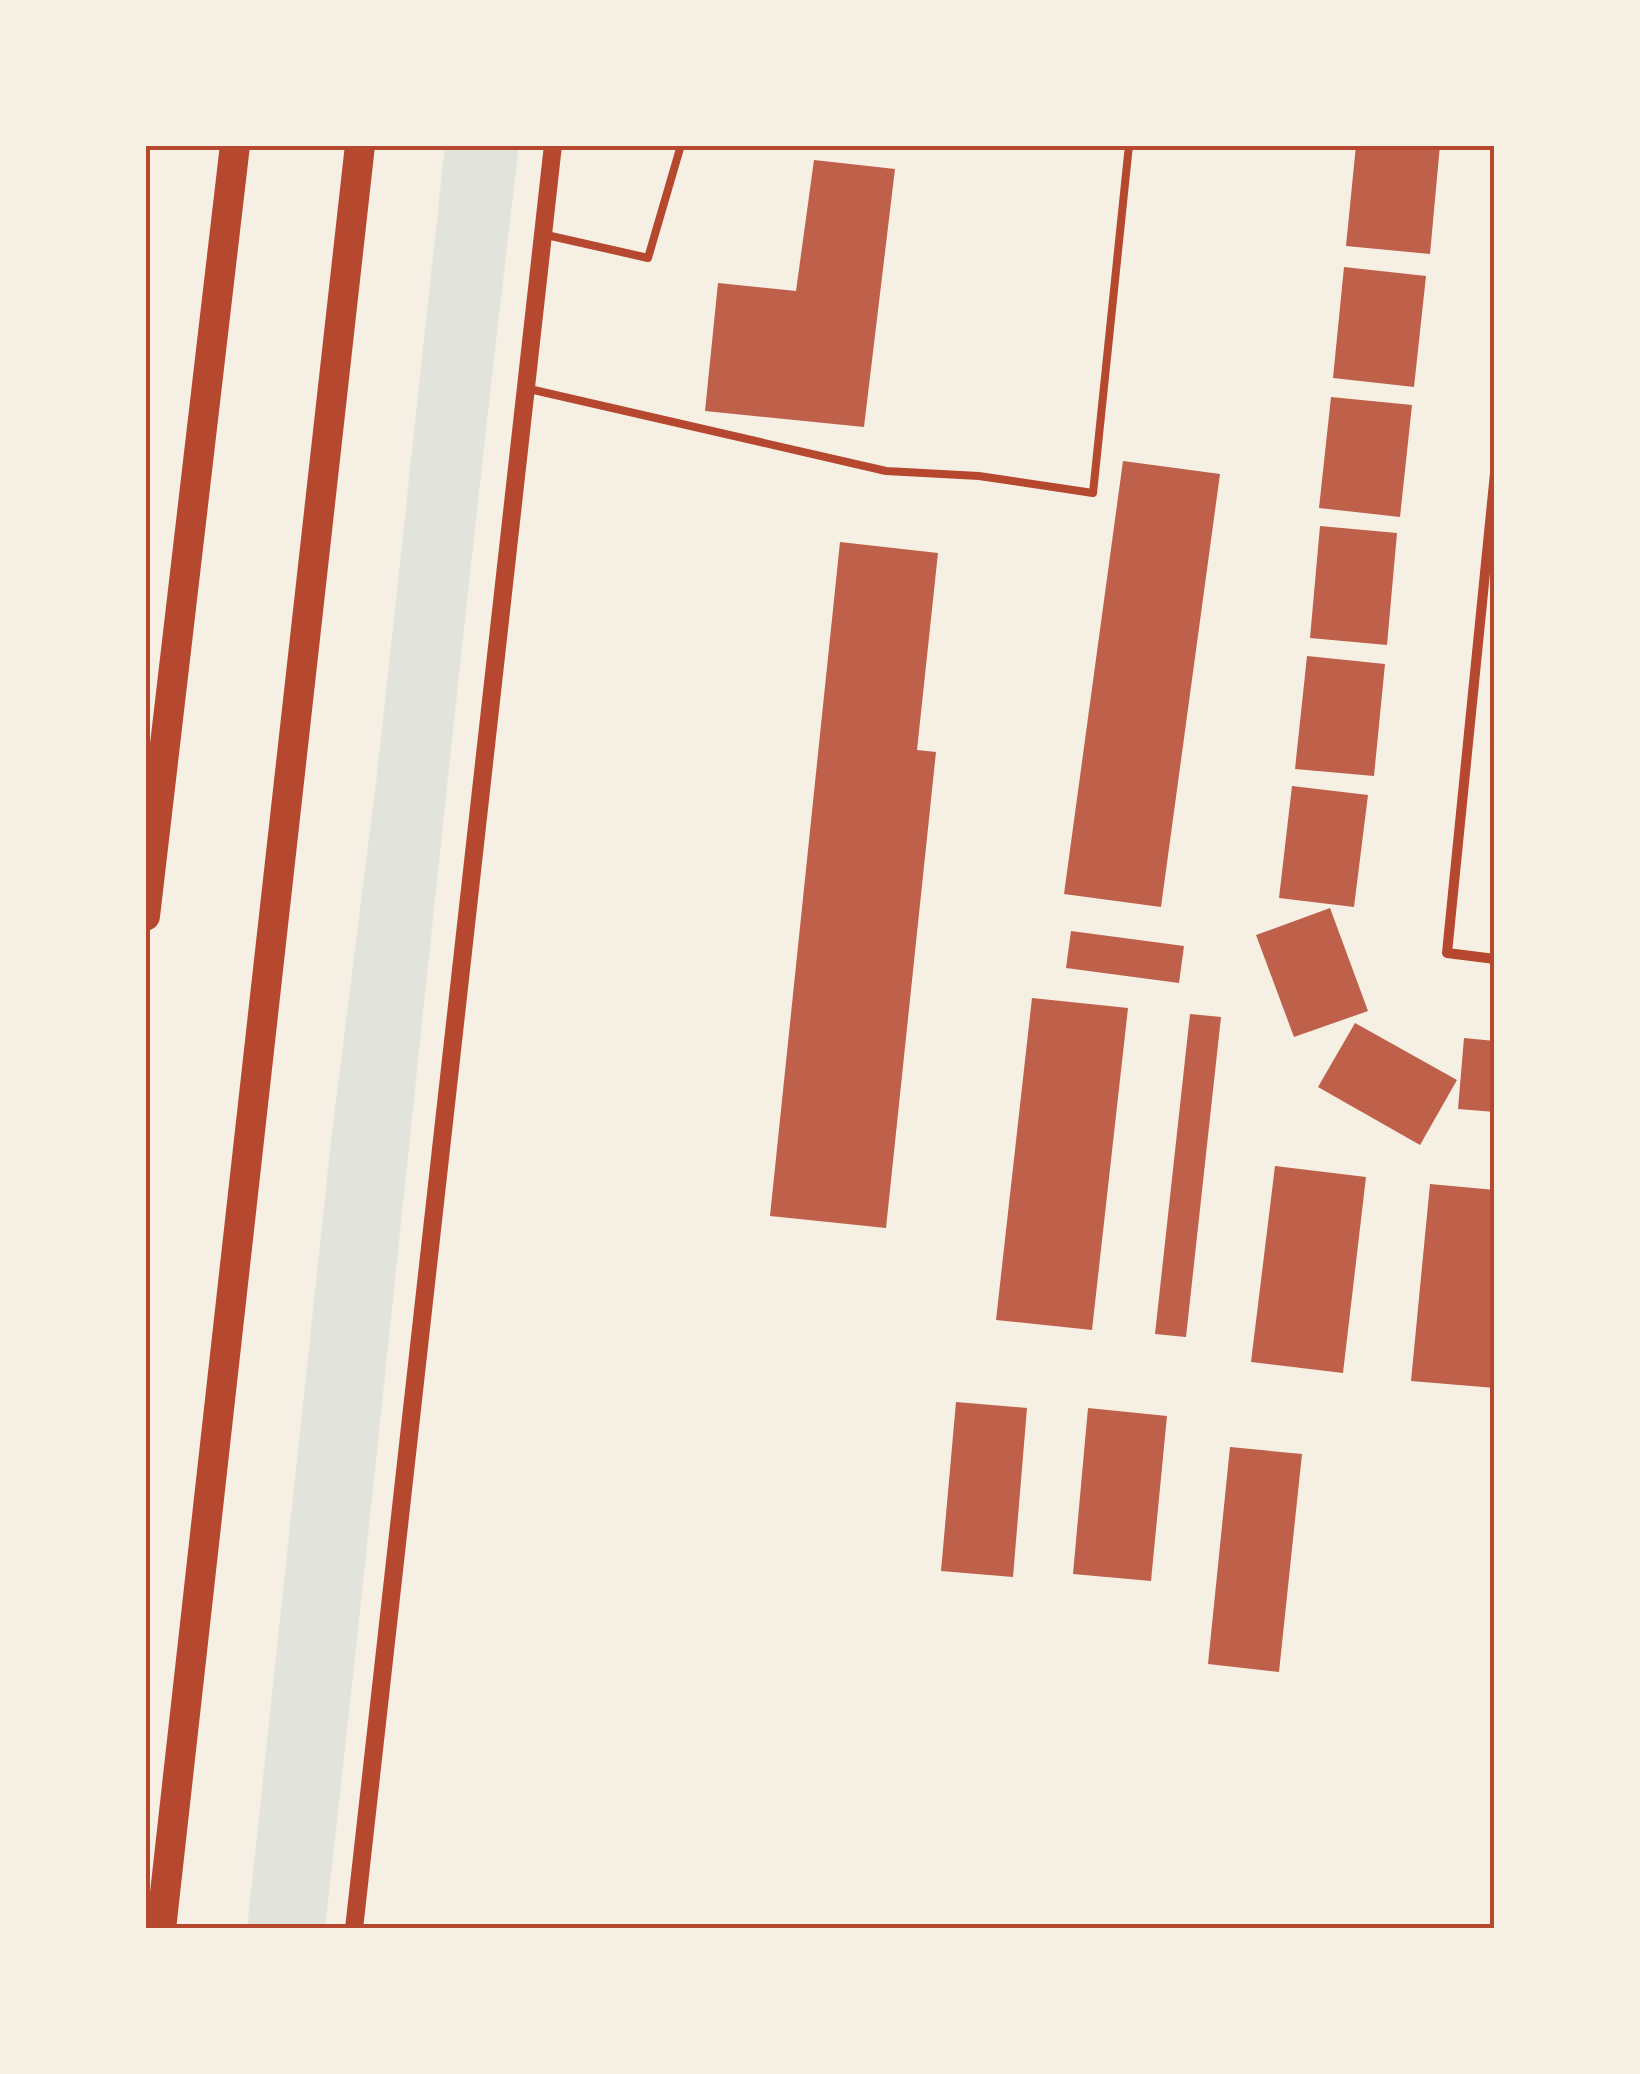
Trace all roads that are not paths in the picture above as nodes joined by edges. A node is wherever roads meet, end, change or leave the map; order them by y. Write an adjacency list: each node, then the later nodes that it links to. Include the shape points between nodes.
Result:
1 (235, 145): 9 (highway)
2 (360, 145): 11 (highway)
3 (553, 145): 6 (street)
4 (681, 145): 6 (lane, via 648,258)
5 (1129, 145): 7 (lane, via 1093,493 886,471)
6 (542, 234): 7 (street)
7 (525, 388): 12 (street)
8 (1495, 473): 10 (street, via 1447,954)
9 (145, 916)
10 (1495, 959)
11 (161, 1929)
12 (354, 1929)

